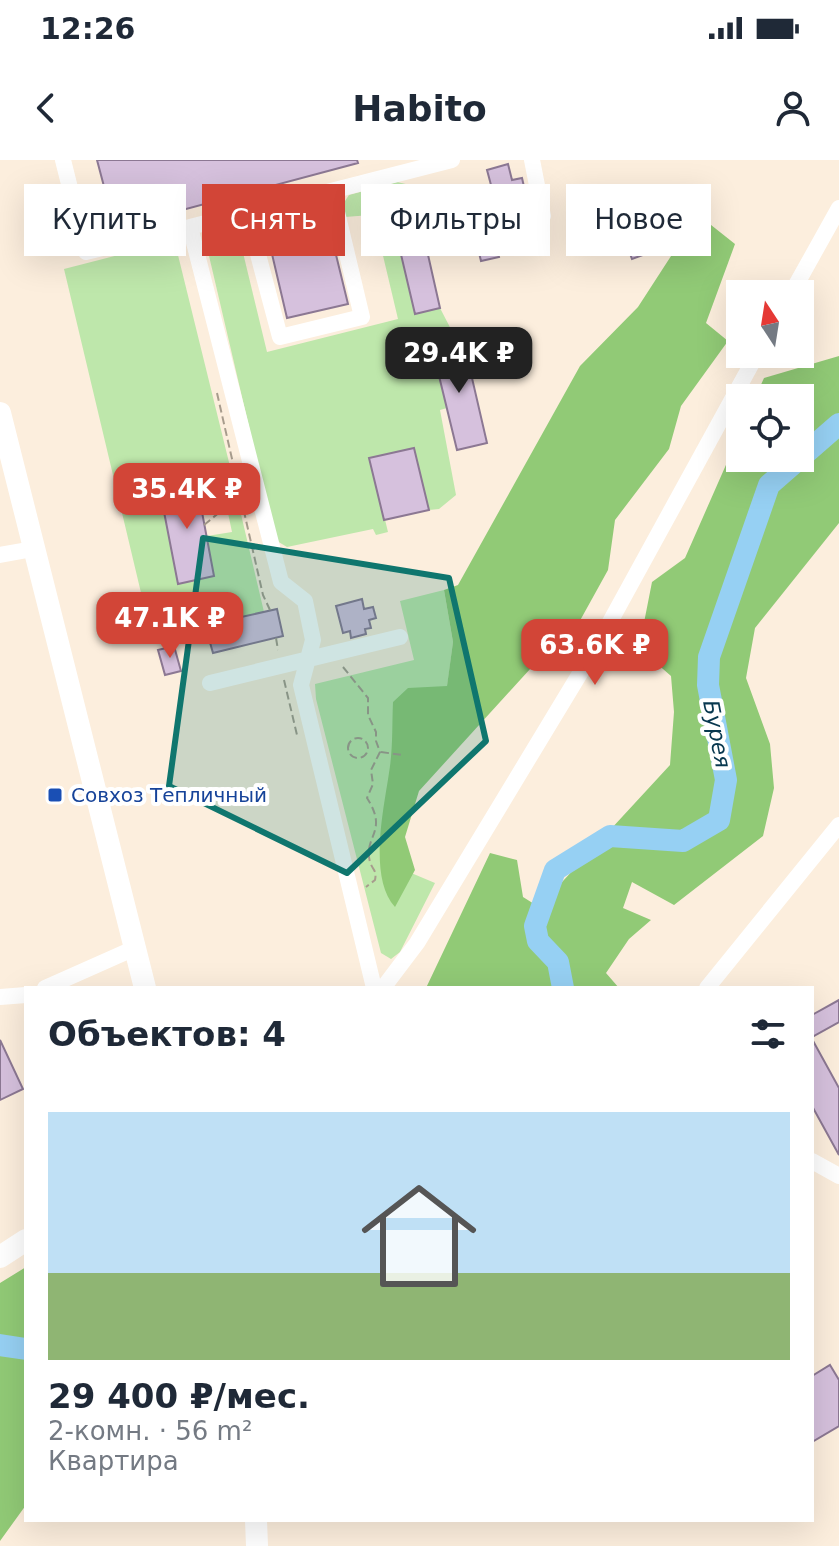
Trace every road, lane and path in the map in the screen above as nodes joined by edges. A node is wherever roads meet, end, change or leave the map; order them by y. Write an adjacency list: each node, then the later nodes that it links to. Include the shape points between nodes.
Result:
1 (63, 160): 8 (street, via 86,252)
2 (452, 160): 5 (street)
3 (532, 160): 4 (street)
4 (537, 184)
5 (345, 188)
6 (839, 208): 11 (street)
7 (202, 224): 8 (street)
8 (190, 227): 15 (street)
9 (345, 246): 10 (street, via 362,317 280,337)
10 (258, 256)
11 (799, 280)
12 (749, 368): 35 (street, via 599,642 417,943)
13 (216, 389): 16 (path)
14 (0, 413): 18 (main road)
15 (260, 501): 16 (path); 23 (street, via 281,582 305,601 313,640)
16 (242, 505): 17 (path, via 221,511); 20 (path)
17 (204, 525)
18 (33, 549): 19 (street); 31 (main road)
19 (0, 555)
20 (270, 610)
21 (400, 637): 22 (street)
22 (333, 654): 23 (street); 25 (path, via 368,698)
23 (307, 660): 24 (street); 30 (street, via 301,685)
24 (210, 683)
25 (376, 743): 26 (path); 27 (path)
26 (367, 745): 26 (path, via 354,739 349,751 362,756)
27 (380, 752): 28 (path); 30 (path, via 367,798 378,826 370,861 377,872 371,885)
28 (402, 755)
29 (839, 825): 36 (street)
30 (351, 892): 34 (street)
31 (135, 948): 32 (street); 33 (main road)
32 (50, 986)
33 (144, 986)
34 (374, 986)
35 (385, 986)
36 (709, 986)
37 (24, 995): 38 (street)
38 (1, 996)
39 (814, 1162): 40 (street)
40 (839, 1176)
41 (24, 1241): 42 (main road)
42 (0, 1257)
43 (256, 1522): 44 (main road)
44 (257, 1546)

